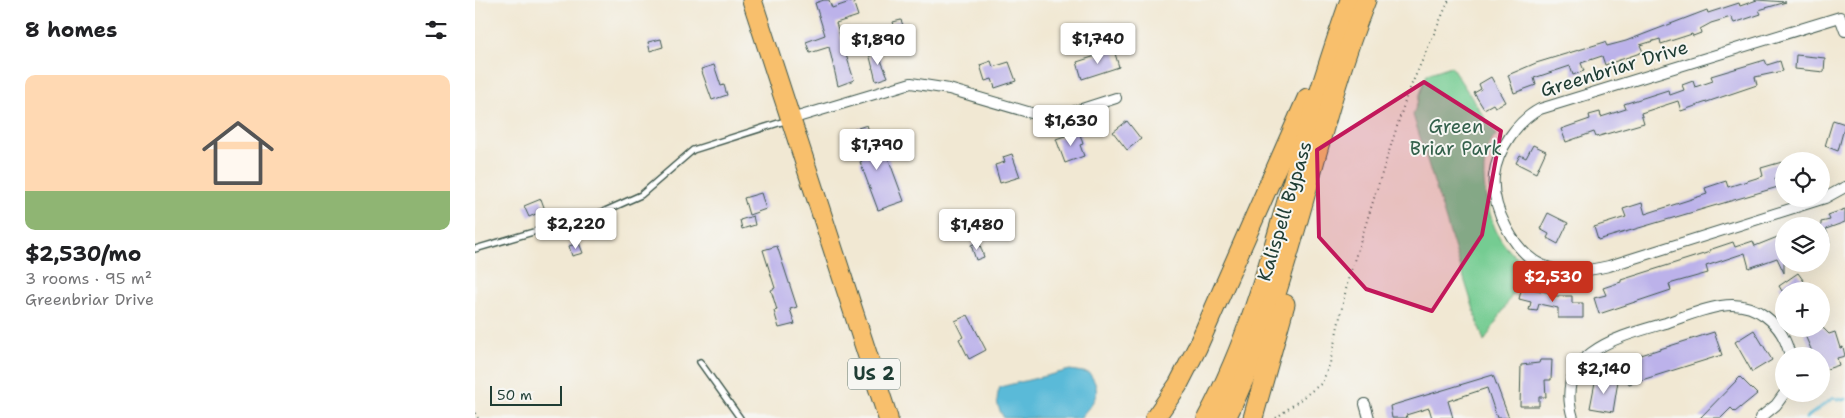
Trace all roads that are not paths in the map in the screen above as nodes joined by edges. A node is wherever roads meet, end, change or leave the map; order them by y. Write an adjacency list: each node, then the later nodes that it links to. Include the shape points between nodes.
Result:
1 (752, 0): 8 (highway, US 2)
2 (1350, 0): 6 (highway, Kalispell Bypass)
3 (1367, 0): 9 (highway, Kalispell Bypass)
4 (1843, 16): 5 (street, Greenbriar Drive); 10 (street, Greenbriar Drive, via 1540,110 1524,119 1508,141 1496,166 1494,184 1506,227 1520,250 1542,266 1570,272 1609,266 1825,198)
5 (1845, 31)
6 (1334, 48): 18 (highway, via 1308,97 1194,354); 19 (highway, Kalispell Bypass, via 1251,320 1231,373)
7 (1116, 98): 8 (street, via 1060,116 1038,115 949,89 911,84)
8 (791, 119): 11 (lane, via 693,150 641,195 612,208); 17 (highway, US 2)
9 (1315, 163): 20 (highway, Kalispell Bypass, via 1267,323); 21 (highway, via 1306,221)
10 (1845, 187)
11 (475, 249)
12 (1787, 347): 23 (street, via 1782,332 1771,319 1740,306 1721,306 1636,332 1598,346 1575,372 1569,406)
13 (701, 362): 16 (lane)
14 (1778, 402): 24 (street)
15 (1365, 404): 22 (street)
16 (740, 418)
17 (888, 418)
18 (1155, 418)
19 (1207, 418)
20 (1226, 418)
21 (1253, 418)
22 (1369, 418)
23 (1573, 418)
24 (1760, 418)

